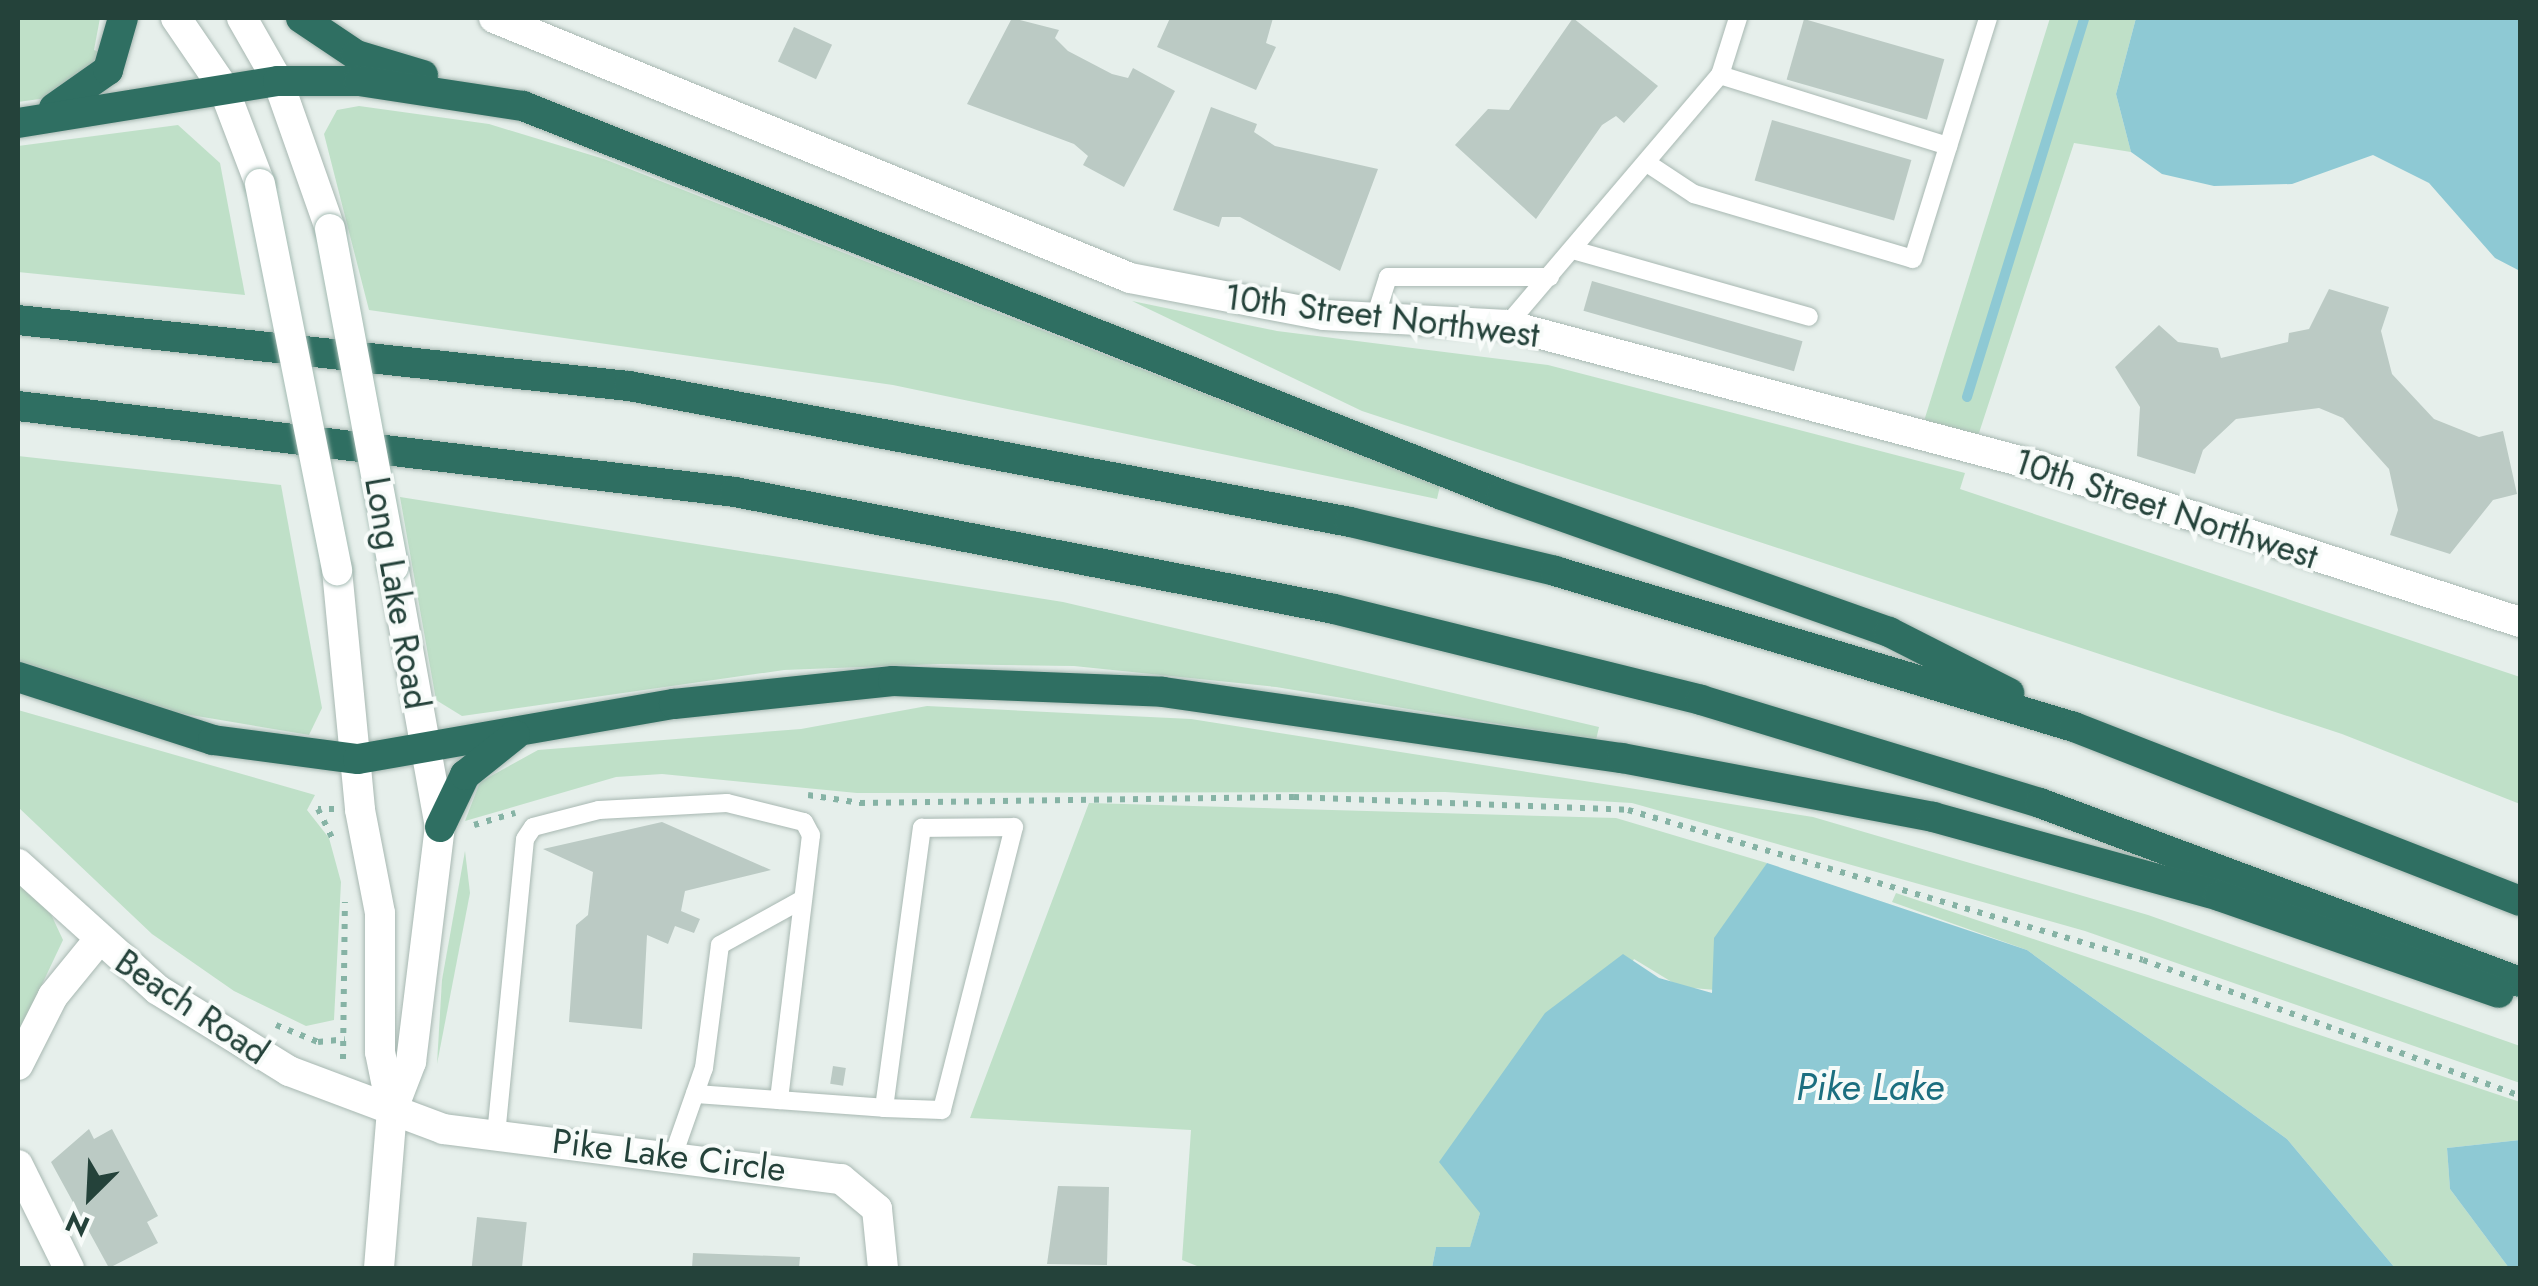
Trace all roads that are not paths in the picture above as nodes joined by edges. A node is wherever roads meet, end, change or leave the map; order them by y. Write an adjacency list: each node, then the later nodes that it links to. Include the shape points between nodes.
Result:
1 (123, 18): 12 (highway, via 108,70 92,87)
2 (176, 18): 10 (street)
3 (242, 18): 9 (street)
4 (301, 18): 11 (highway, via 356,55)
5 (494, 18): 18 (street, 10th Street Northwest, via 1130,278)
6 (1738, 18): 8 (lane)
7 (1988, 18): 13 (lane)
8 (1720, 75): 13 (lane); 14 (lane)
9 (278, 81): 10 (highway); 11 (highway); 26 (street, Long Lake Road, bridge, via 330,229)
10 (223, 88): 12 (highway); 27 (street, Long Lake Road, bridge, via 260,184 337,570)
11 (477, 97): 24 (highway, via 605,132 1133,352 1889,632)
12 (18, 122)
13 (1948, 146): 14 (lane, via 1913,259 1694,194)
14 (1650, 165): 15 (lane)
15 (1573, 250): 16 (lane); 17 (lane)
16 (1550, 278): 18 (lane, via 1388,277); 20 (lane)
17 (1809, 317)
18 (1375, 318): 20 (street, 10th Street Northwest)
19 (18, 320): 24 (highway, via 491,367 995,448 1555,571)
20 (1507, 326): 22 (street, 10th Street Northwest, via 2035,465)
21 (18, 406): 33 (highway, via 678,483 1334,609 1701,700 2040,803)
22 (2520, 622)
23 (18, 677): 27 (highway, via 213,740)
24 (2074, 726): 31 (highway)
25 (518, 732): 26 (highway); 28 (highway, via 466,775); 34 (highway, via 674,704 893,681 1164,692 1304,710 1764,782 2016,836)
26 (424, 748): 27 (highway); 28 (street, Long Lake Road)
27 (358, 759): 39 (street, Long Lake Road)
28 (440, 827): 39 (street, Long Lake Road, via 414,1044)
29 (18, 864): 32 (street, Beach Road)
30 (803, 899): 36 (lane, via 720,945); 37 (lane); 40 (lane, via 811,836 787,813 667,802 533,827)
31 (2520, 901)
32 (97, 942): 35 (street, via 52,996); 39 (street, Beach Road, via 228,1040)
33 (2520, 982)
34 (2520, 1000)
35 (18, 1064)
36 (695, 1094): 37 (lane); 41 (lane)
37 (779, 1100): 38 (lane)
38 (884, 1108): 38 (lane, via 922,828 1014,827 942,1110)
39 (392, 1111): 40 (street, Pike Lake Circle); 44 (street, Long Lake Road)
40 (496, 1135): 41 (street, Pike Lake Circle)
41 (674, 1154): 45 (street, Pike Lake Circle, via 841,1179 877,1209)
42 (18, 1165): 43 (street)
43 (69, 1268)
44 (379, 1268)
45 (883, 1268)

